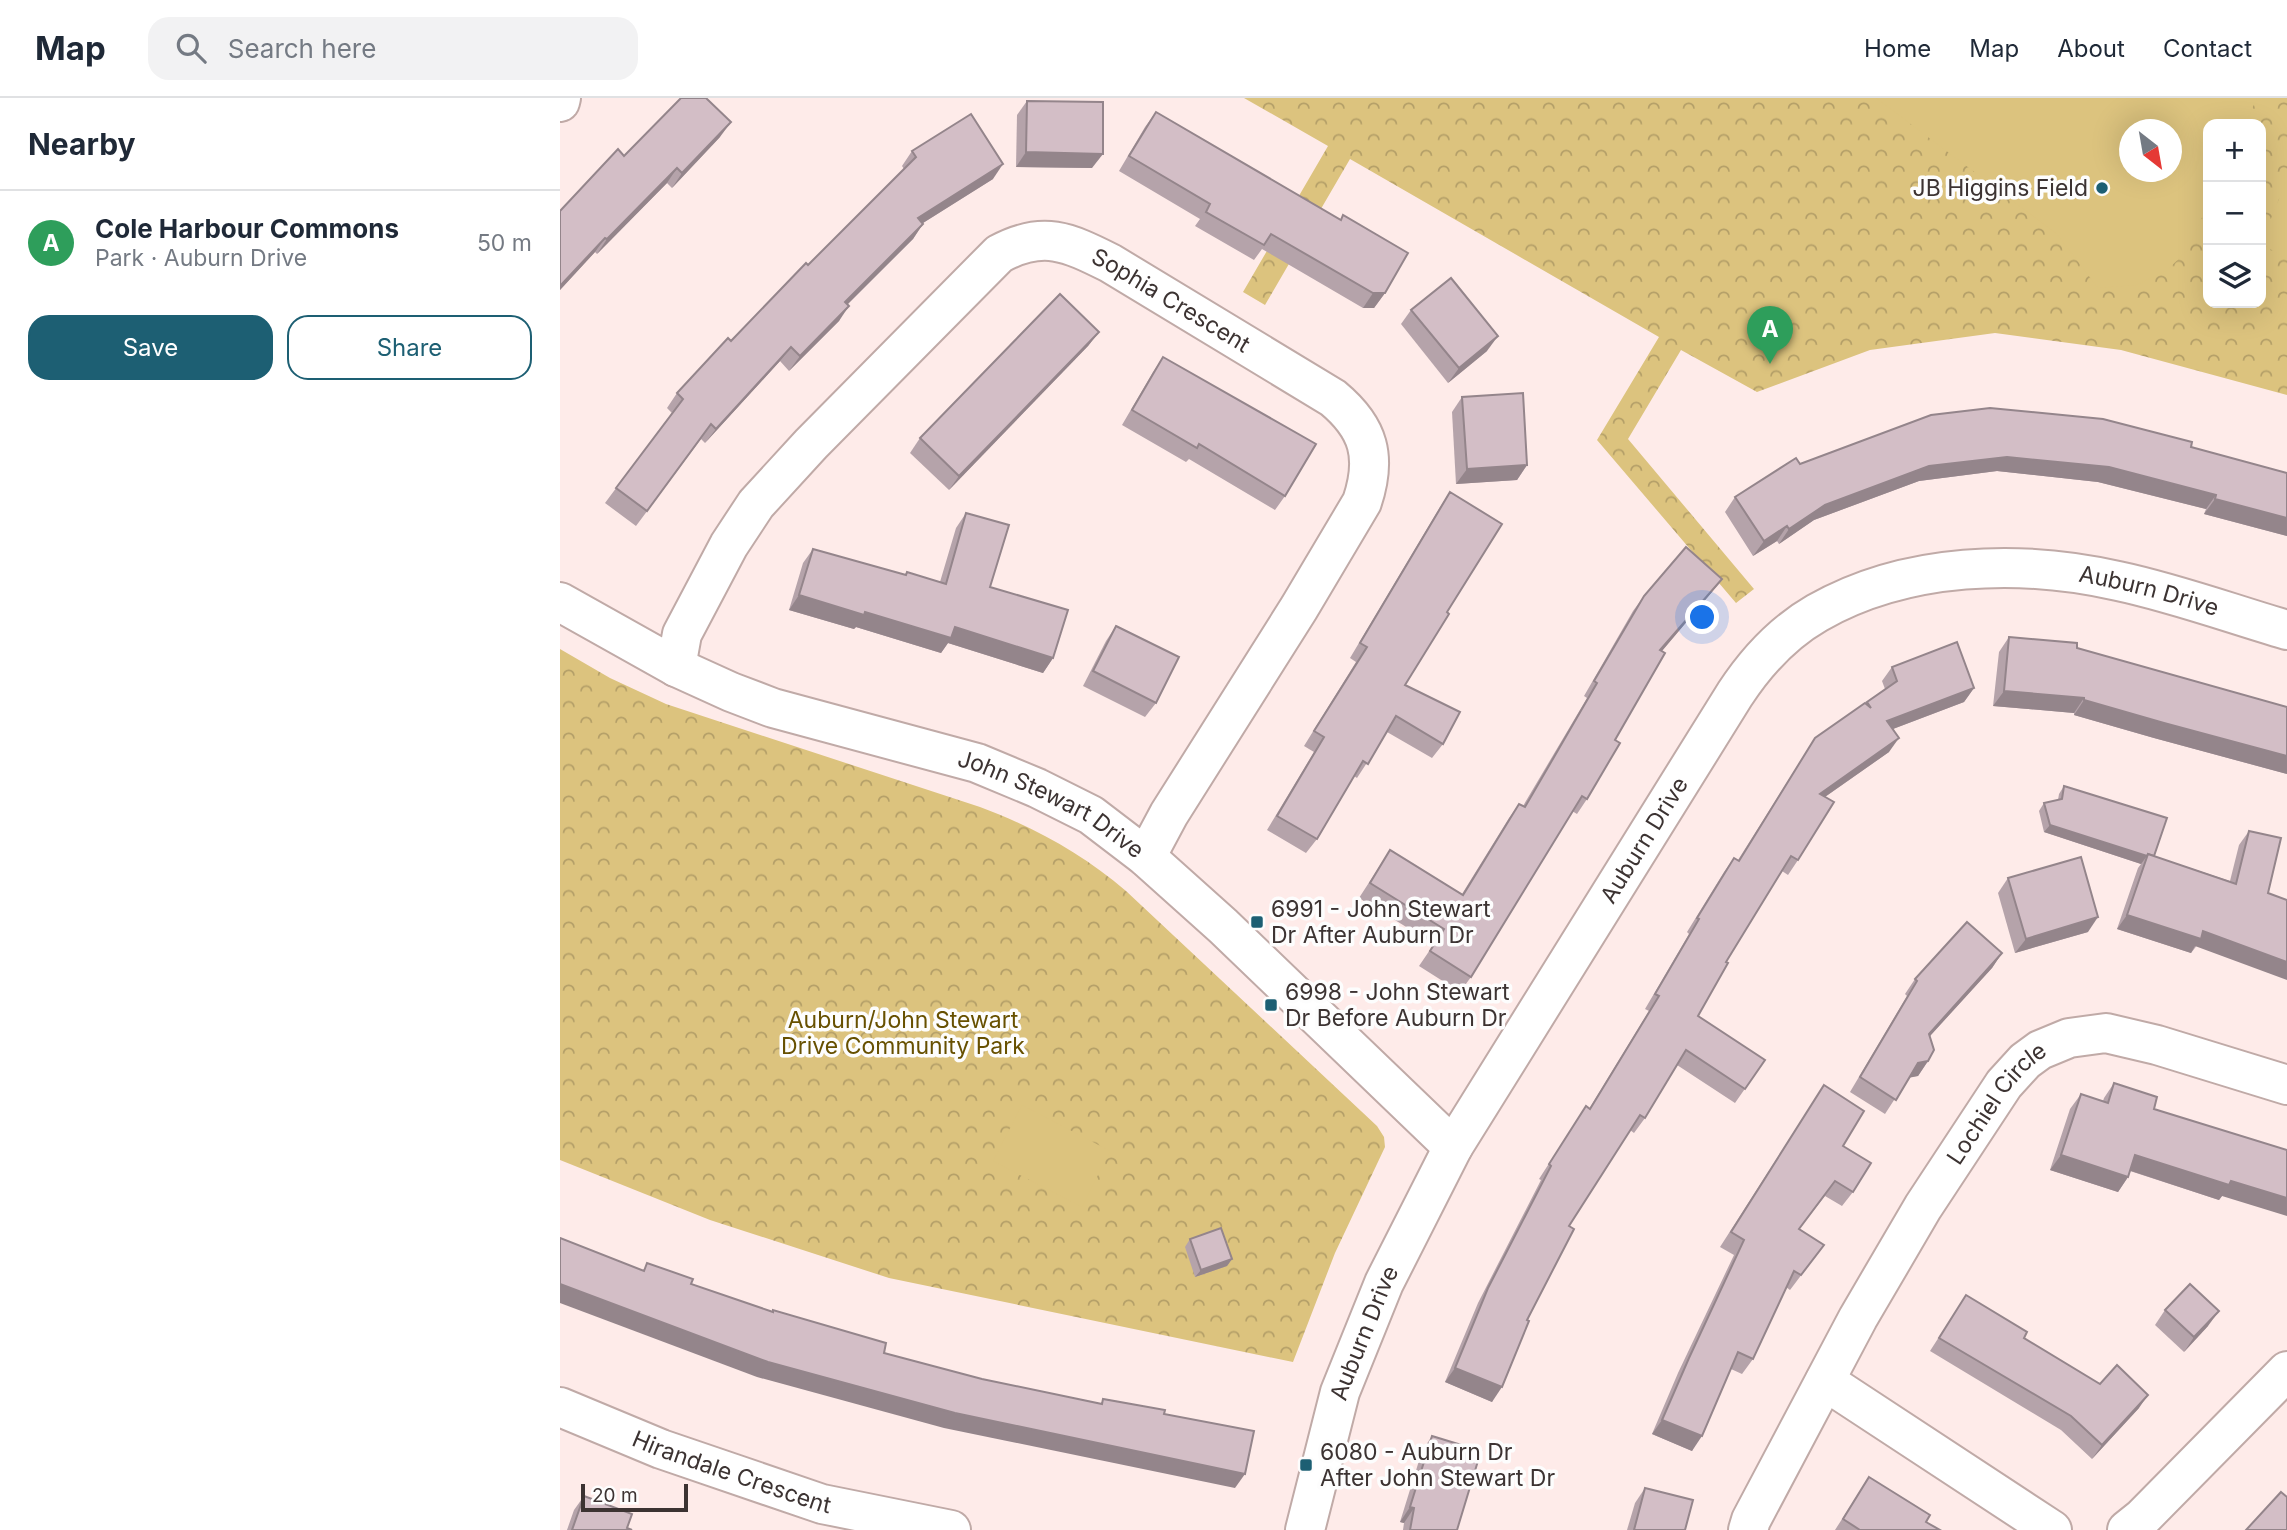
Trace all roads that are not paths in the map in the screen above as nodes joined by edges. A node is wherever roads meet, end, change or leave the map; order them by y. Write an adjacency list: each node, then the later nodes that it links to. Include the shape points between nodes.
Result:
1 (560, 602): 3 (street, John Stewart Drive)
2 (2287, 630): 6 (street, Auburn Drive, via 2119,581 2009,568 1901,580 1816,613 1776,644 1743,683)
3 (676, 667): 4 (street, John Stewart Drive, via 773,708 1013,778 1091,815); 4 (street, Sophia Crescent, via 682,634 729,545 756,504 811,444 999,254 1035,240 1077,246 1333,398 1362,430 1370,459 1362,502 1168,814)
4 (1146, 857): 6 (street, John Stewart Drive)
5 (2287, 1085): 8 (street, Lochiel Circle, via 2106,1033 2069,1038 2040,1050 2015,1069 1930,1196)
6 (1453, 1147): 11 (street, Auburn Drive, via 1384,1283 1340,1392)
7 (2287, 1371): 14 (street)
8 (1825, 1381): 12 (street, Lochiel Circle); 13 (street)
9 (560, 1407): 10 (street, Hirandale Crescent, via 661,1449 822,1504)
10 (951, 1530)
11 (1305, 1530)
12 (1748, 1530)
13 (2052, 1530)
14 (2127, 1530)

